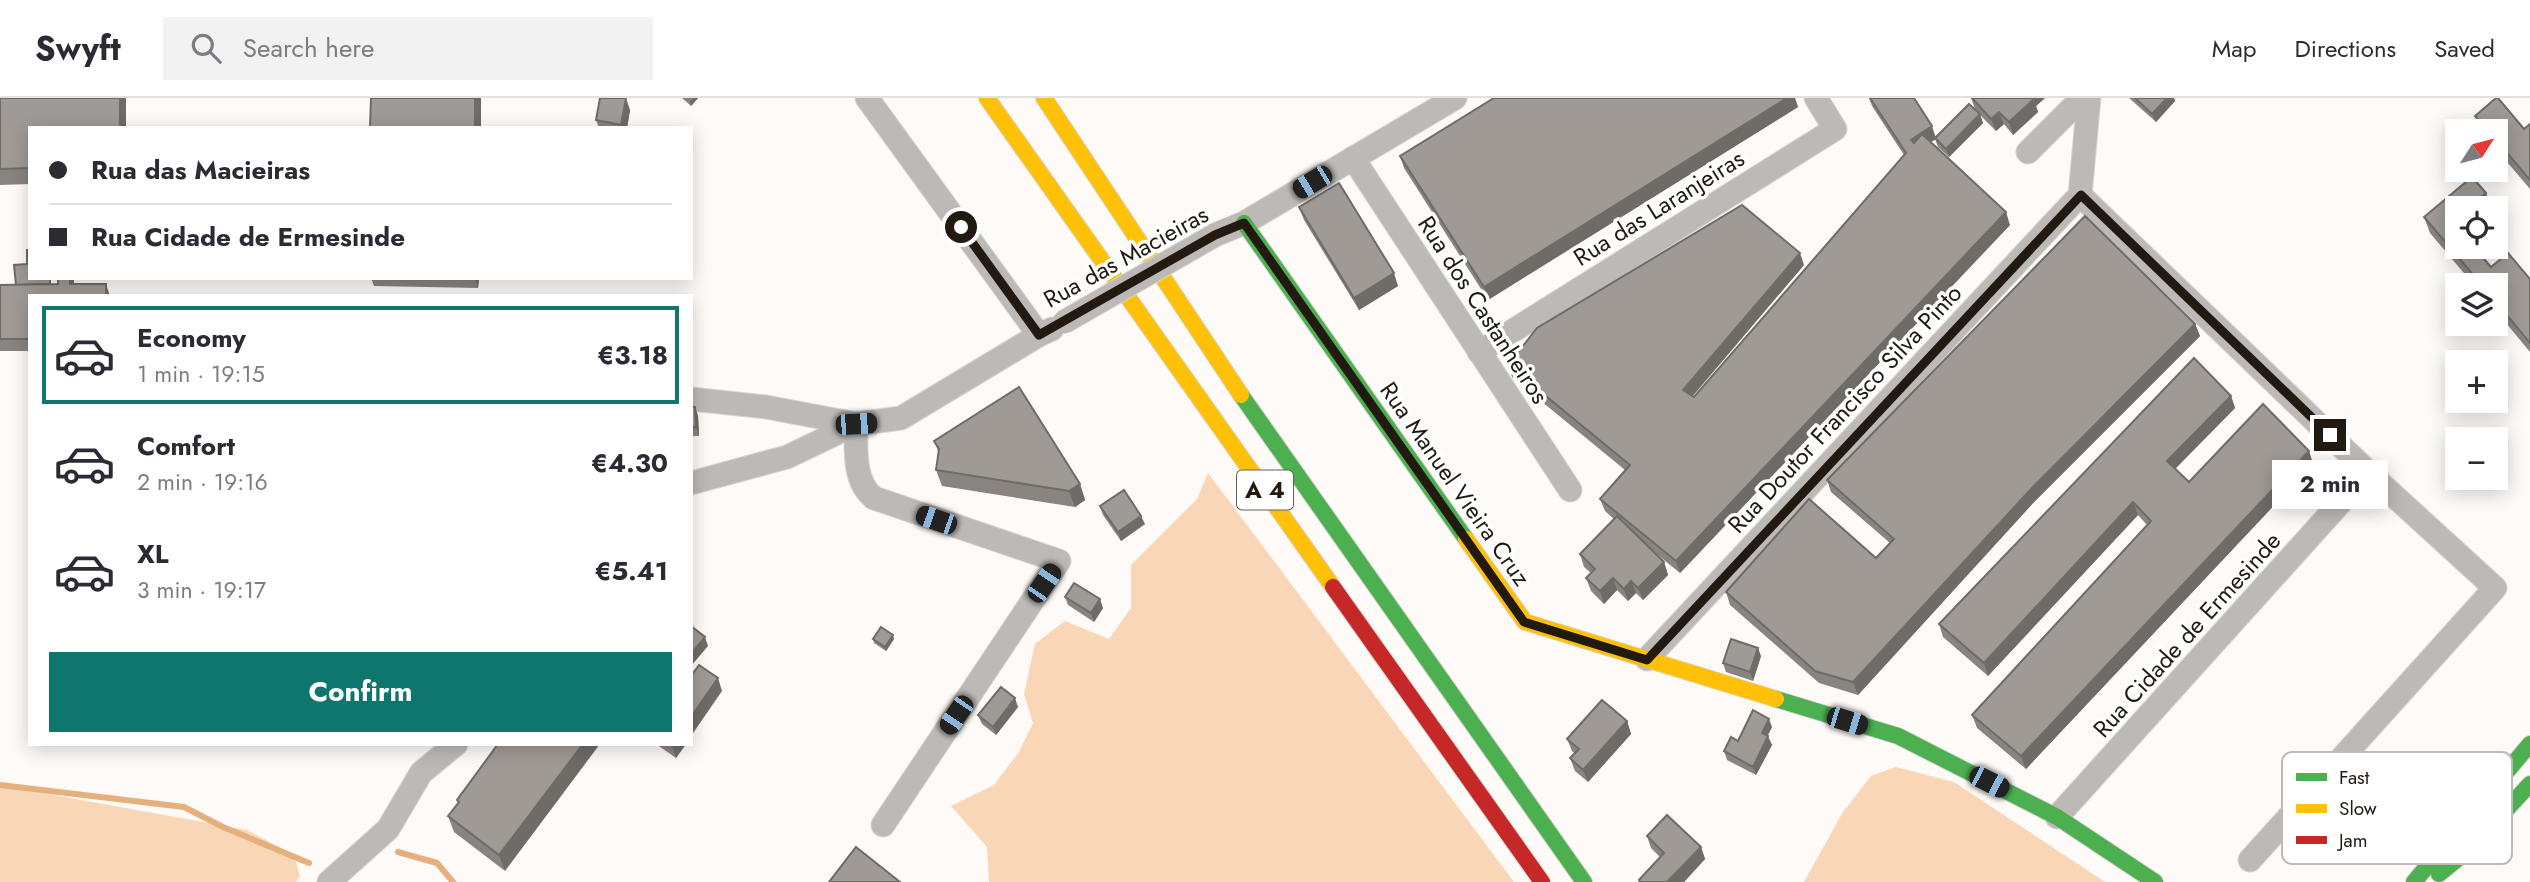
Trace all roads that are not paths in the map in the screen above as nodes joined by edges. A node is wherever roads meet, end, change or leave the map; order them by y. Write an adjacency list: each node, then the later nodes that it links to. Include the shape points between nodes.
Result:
1 (867, 98): 12 (street, Rua das Macieiras)
2 (988, 98): 35 (main road, A 4)
3 (1044, 98): 36 (main road, A 4, via 1196,331)
4 (1455, 98): 9 (street, Rua das Macieiras)
5 (1816, 98): 13 (street, Rua das Laranjeiras, via 1835,129)
6 (2082, 98): 8 (street)
7 (2089, 98): 10 (street)
8 (2028, 152)
9 (1353, 158): 11 (street, Rua das Macieiras); 13 (street, Rua dos Castanheiros)
10 (2081, 195): 16 (street); 19 (street, Rua Doutor Francisco Silva Pinto)
11 (1244, 223): 12 (street, Rua das Macieiras, bridge); 19 (main road, Rua Manuel Vieira Cruz, via 1524,622)
12 (1039, 335): 15 (street, via 901,418)
13 (1479, 352): 18 (street, Rua dos Castanheiros)
14 (693, 399): 15 (street)
15 (856, 424): 17 (street, via 786,457); 30 (street, via 859,471 864,490 874,498 1059,561)
16 (2368, 472): 23 (street, via 2495,588); 28 (street, Rua Cidade de Ermesinde)
17 (693, 482)
18 (1570, 490)
19 (1647, 660): 28 (main road, Rua Manuel Vieira Cruz, via 1898,736)
20 (2530, 744): 24 (main road)
21 (430, 746): 25 (street)
22 (454, 746): 25 (street)
23 (2347, 752)
24 (2512, 765)
25 (421, 773): 34 (street, via 388,828)
26 (2530, 783): 27 (main road)
27 (2512, 803)
28 (2057, 817): 37 (main road, Rua Manuel Vieira Cruz)
29 (2282, 824): 31 (street)
30 (883, 825)
31 (2250, 860)
32 (2429, 864): 38 (main road)
33 (2452, 864): 39 (main road)
34 (329, 882)
35 (1542, 882)
36 (1584, 882)
37 (2155, 882)
38 (2414, 882)
39 (2430, 882)

